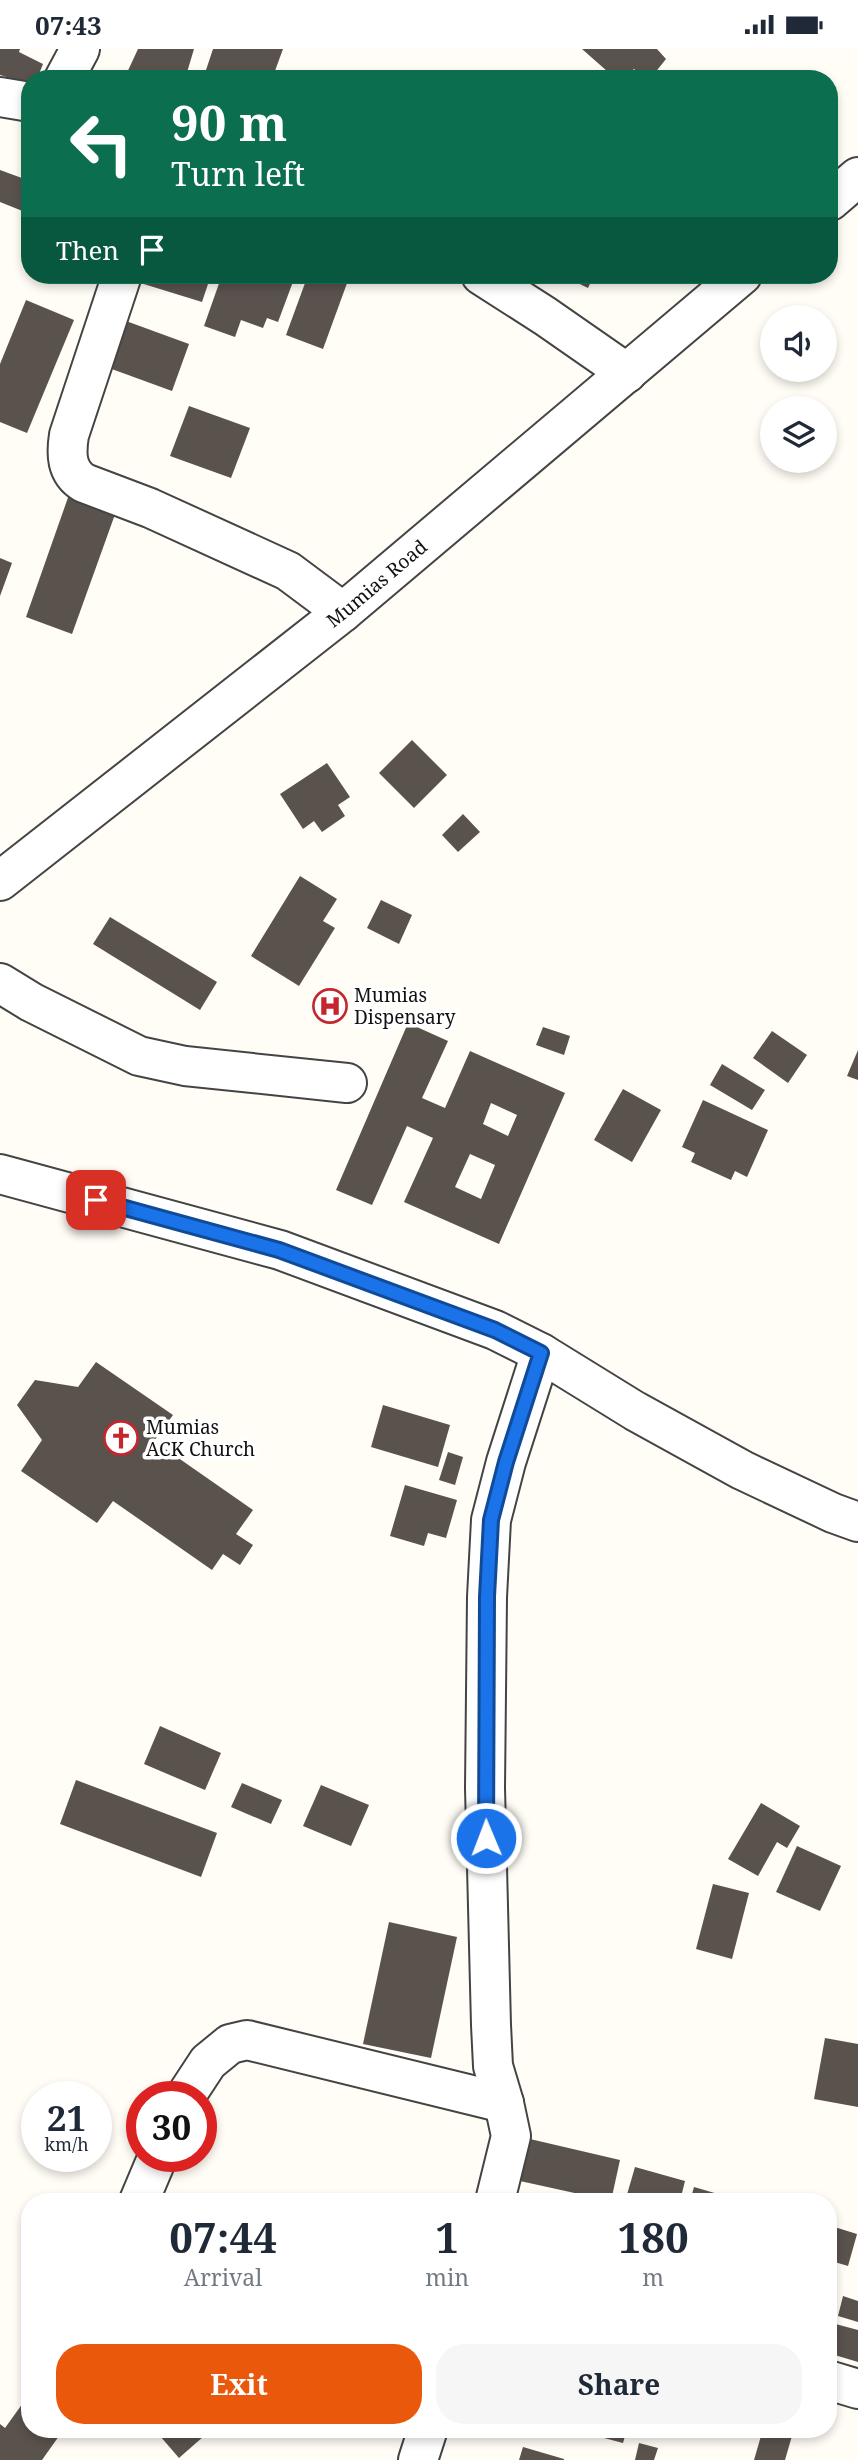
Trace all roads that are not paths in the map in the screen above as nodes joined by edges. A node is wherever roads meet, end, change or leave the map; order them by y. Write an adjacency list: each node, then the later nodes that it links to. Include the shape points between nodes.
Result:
1 (80, 49): 2 (street)
2 (69, 70)
3 (0, 97): 4 (street)
4 (21, 100)
5 (858, 177): 6 (street)
6 (838, 194)
7 (119, 284): 11 (street, via 69,435 68,461 76,479 289,571)
8 (495, 284): 10 (street)
9 (731, 284): 10 (street, Mumias Road)
10 (627, 373): 11 (street, Mumias Road)
11 (343, 612): 12 (street, Mumias Road)
12 (0, 881)
13 (0, 983): 14 (street, via 139,1056 185,1066)
14 (347, 1083)
15 (0, 1174): 16 (street, via 279,1250 495,1330)
16 (541, 1353): 17 (street, via 742,1469); 19 (street, via 491,1520 485,1789 493,2066)
17 (858, 1522)
18 (196, 2081): 19 (street, via 208,2062 230,2043 247,2040)
19 (504, 2103): 22 (street, via 511,2136)
20 (151, 2172): 21 (street)
21 (142, 2193)
22 (497, 2193)
23 (837, 2383): 24 (street)
24 (858, 2389)
25 (425, 2438): 26 (street)
26 (418, 2460)

